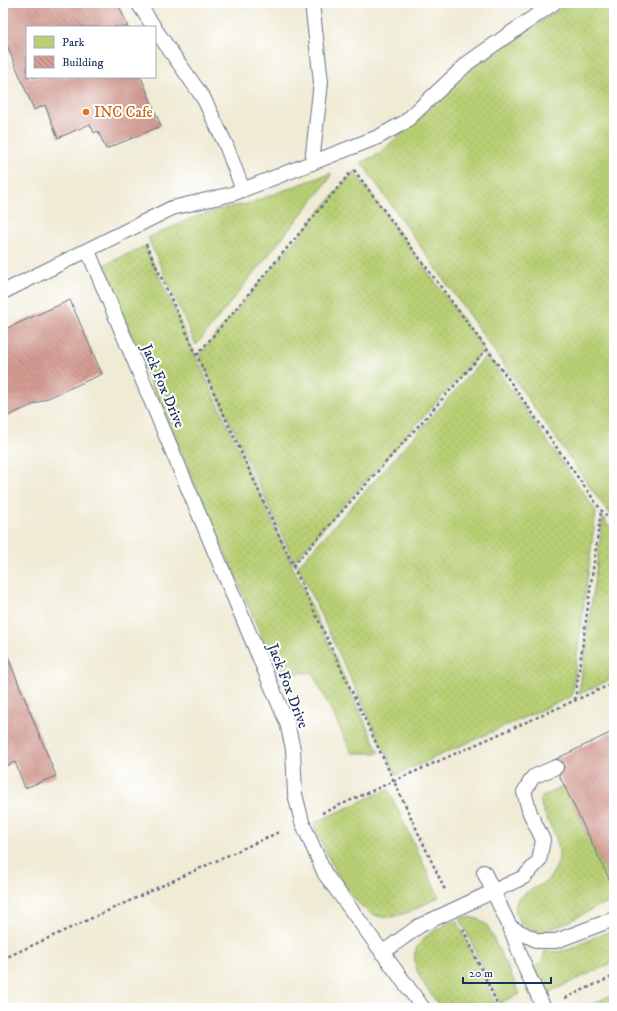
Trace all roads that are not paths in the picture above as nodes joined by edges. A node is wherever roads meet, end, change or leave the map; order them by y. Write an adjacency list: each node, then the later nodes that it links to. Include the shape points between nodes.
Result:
1 (138, 3): 4 (lane)
2 (312, 3): 6 (lane, via 321,82)
3 (554, 3): 6 (lane, via 469,62 405,122 378,137)
4 (153, 26)
5 (156, 31): 7 (lane, via 204,99 226,145)
6 (312, 163): 7 (lane)
7 (242, 190): 8 (lane, via 172,208)
8 (88, 251): 9 (lane); 15 (lane, Jack Fox Drive, via 287,723 293,749 295,794 302,822 325,874)
9 (3, 292)
10 (556, 767): 12 (lane, via 533,777 524,792 530,814 543,840 538,862 524,877)
11 (484, 872): 12 (lane)
12 (493, 892): 14 (lane); 15 (lane, via 419,926)
13 (614, 919): 14 (lane, via 556,941 538,941)
14 (510, 927): 16 (lane, via 526,970)
15 (382, 953): 17 (lane, Jack Fox Drive)
16 (544, 1007)
17 (423, 1008)

